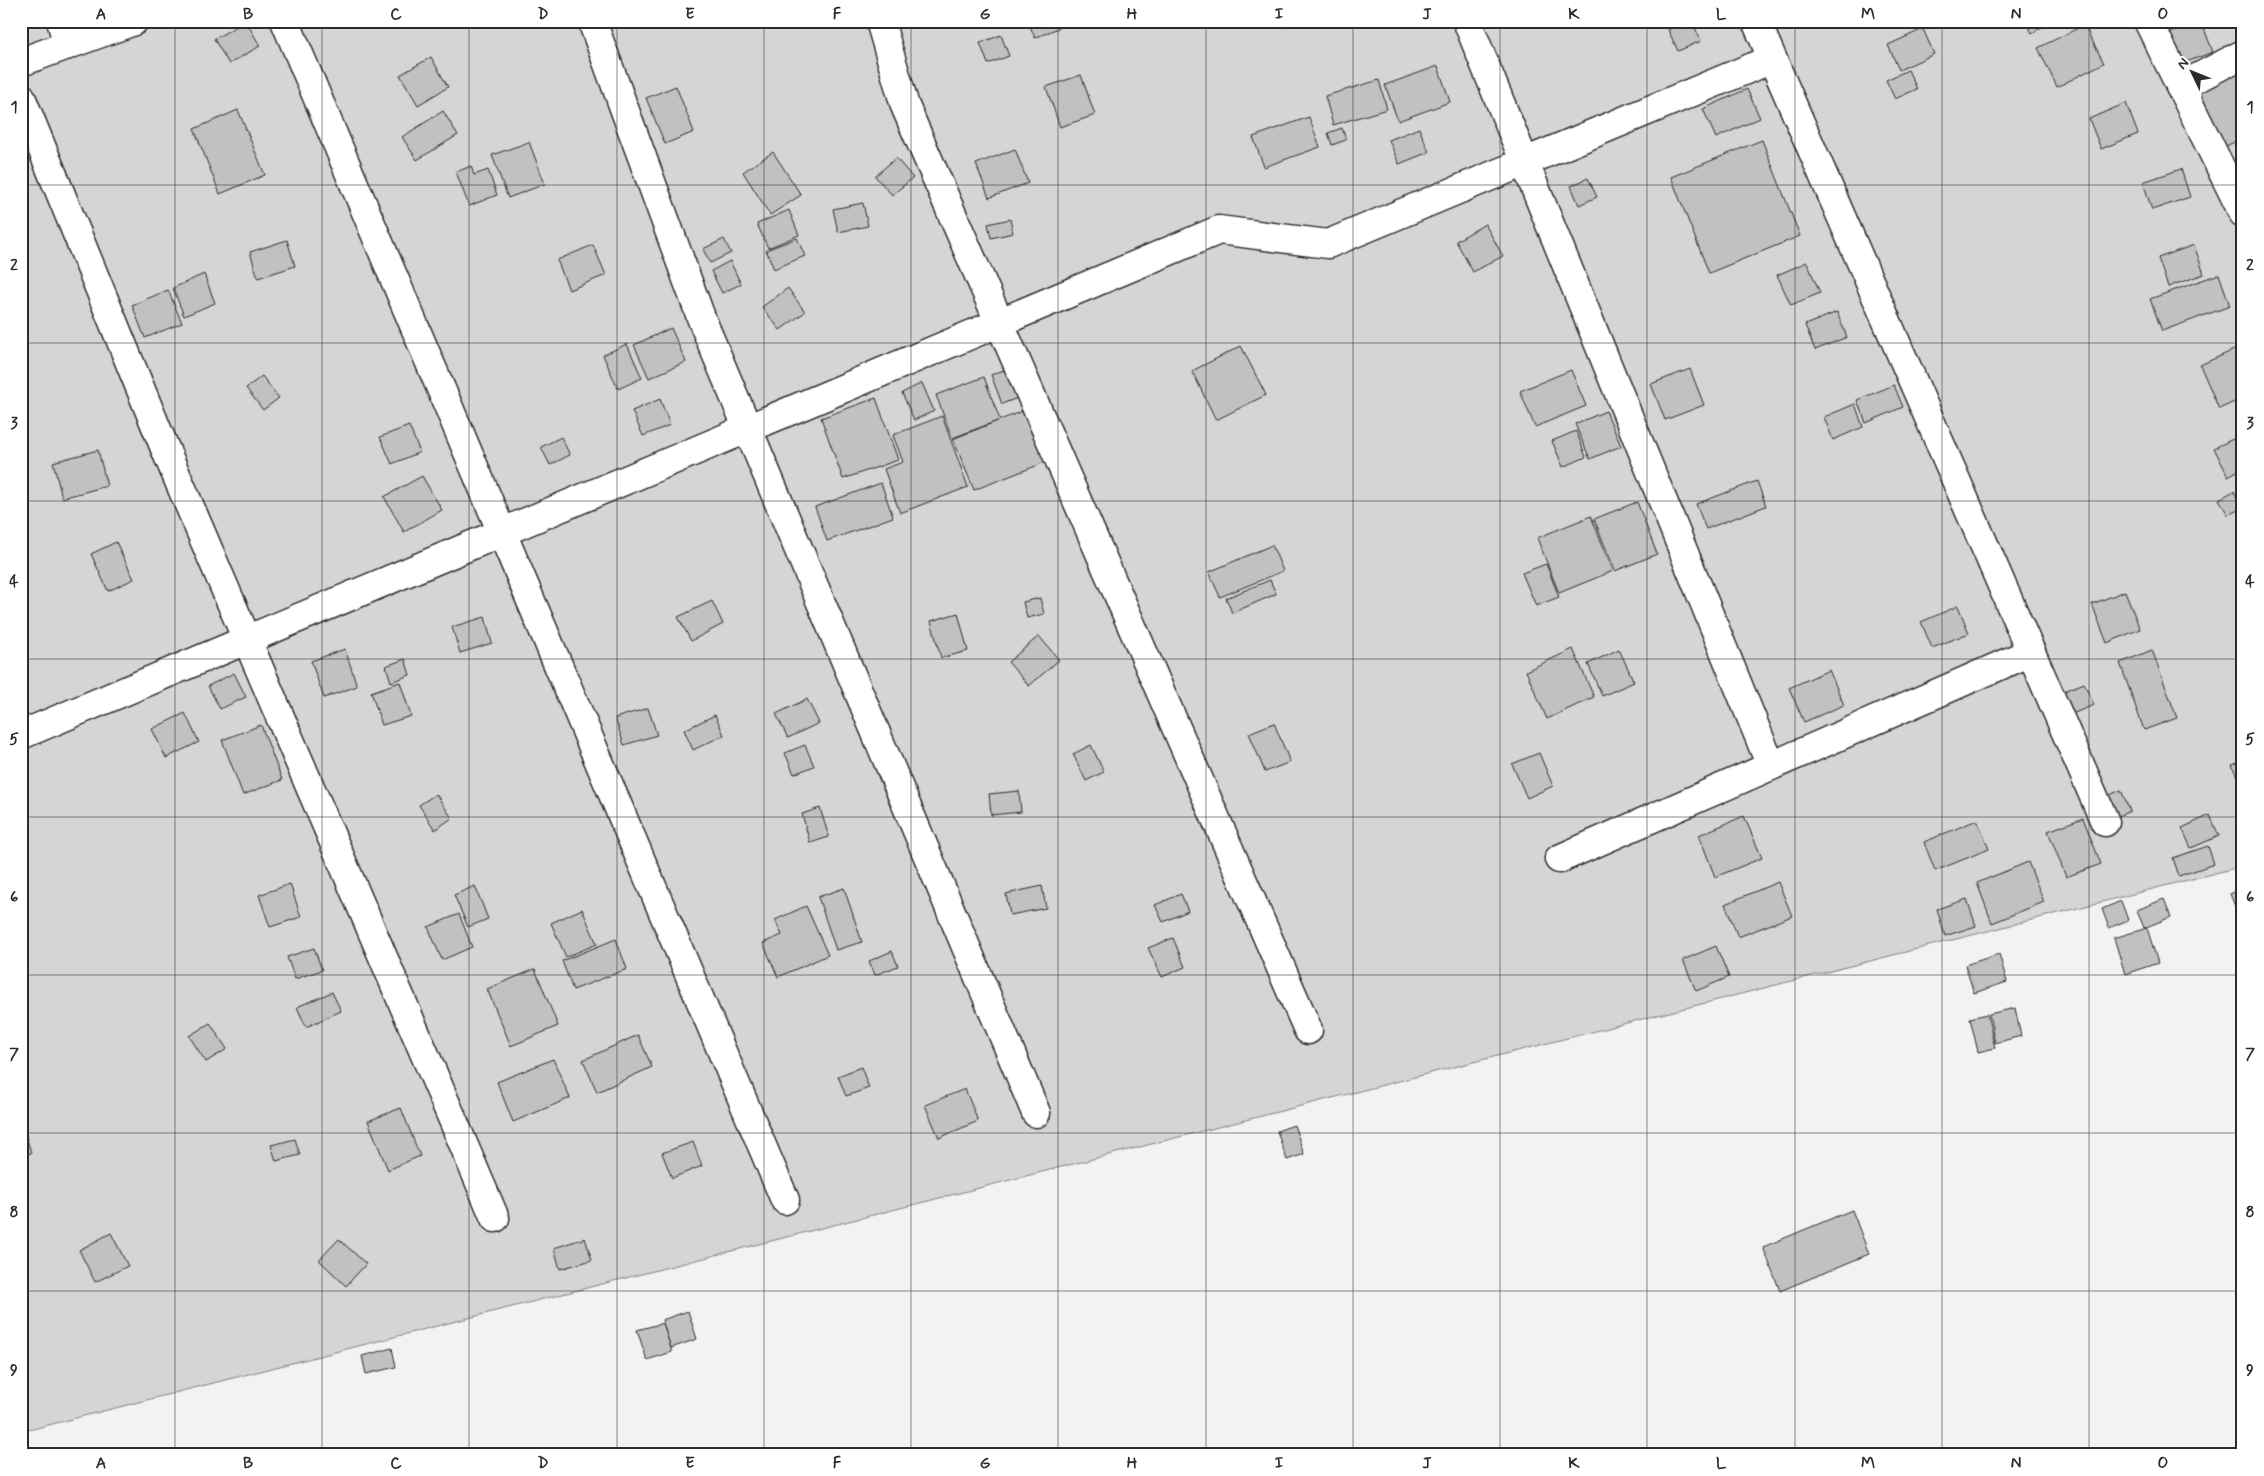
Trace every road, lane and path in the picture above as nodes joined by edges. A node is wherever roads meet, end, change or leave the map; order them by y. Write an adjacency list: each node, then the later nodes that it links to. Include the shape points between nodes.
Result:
1 (134, 21): 8 (street)
2 (285, 21): 18 (street)
3 (592, 21): 17 (street, via 702,320)
4 (880, 21): 16 (street, via 905,106)
5 (1467, 21): 14 (street)
6 (1756, 21): 10 (street)
7 (2148, 21): 12 (street)
8 (64, 33): 11 (street)
9 (2243, 54): 12 (street)
10 (1772, 59): 14 (street); 20 (street)
11 (21, 62)
12 (2180, 87): 15 (street)
13 (21, 97): 19 (street)
14 (1524, 162): 16 (street, via 1328,244 1219,230); 22 (street)
15 (2243, 213)
16 (999, 323): 17 (street); 25 (street)
17 (748, 428): 18 (street); 26 (street)
18 (502, 532): 19 (street); 27 (street)
19 (247, 640): 21 (street); 28 (street)
20 (2031, 652): 22 (street); 23 (street)
21 (21, 735)
22 (1771, 766): 24 (street)
23 (2105, 822)
24 (1560, 858)
25 (1308, 1030)
26 (1036, 1113)
27 (785, 1200)
28 (495, 1218)

